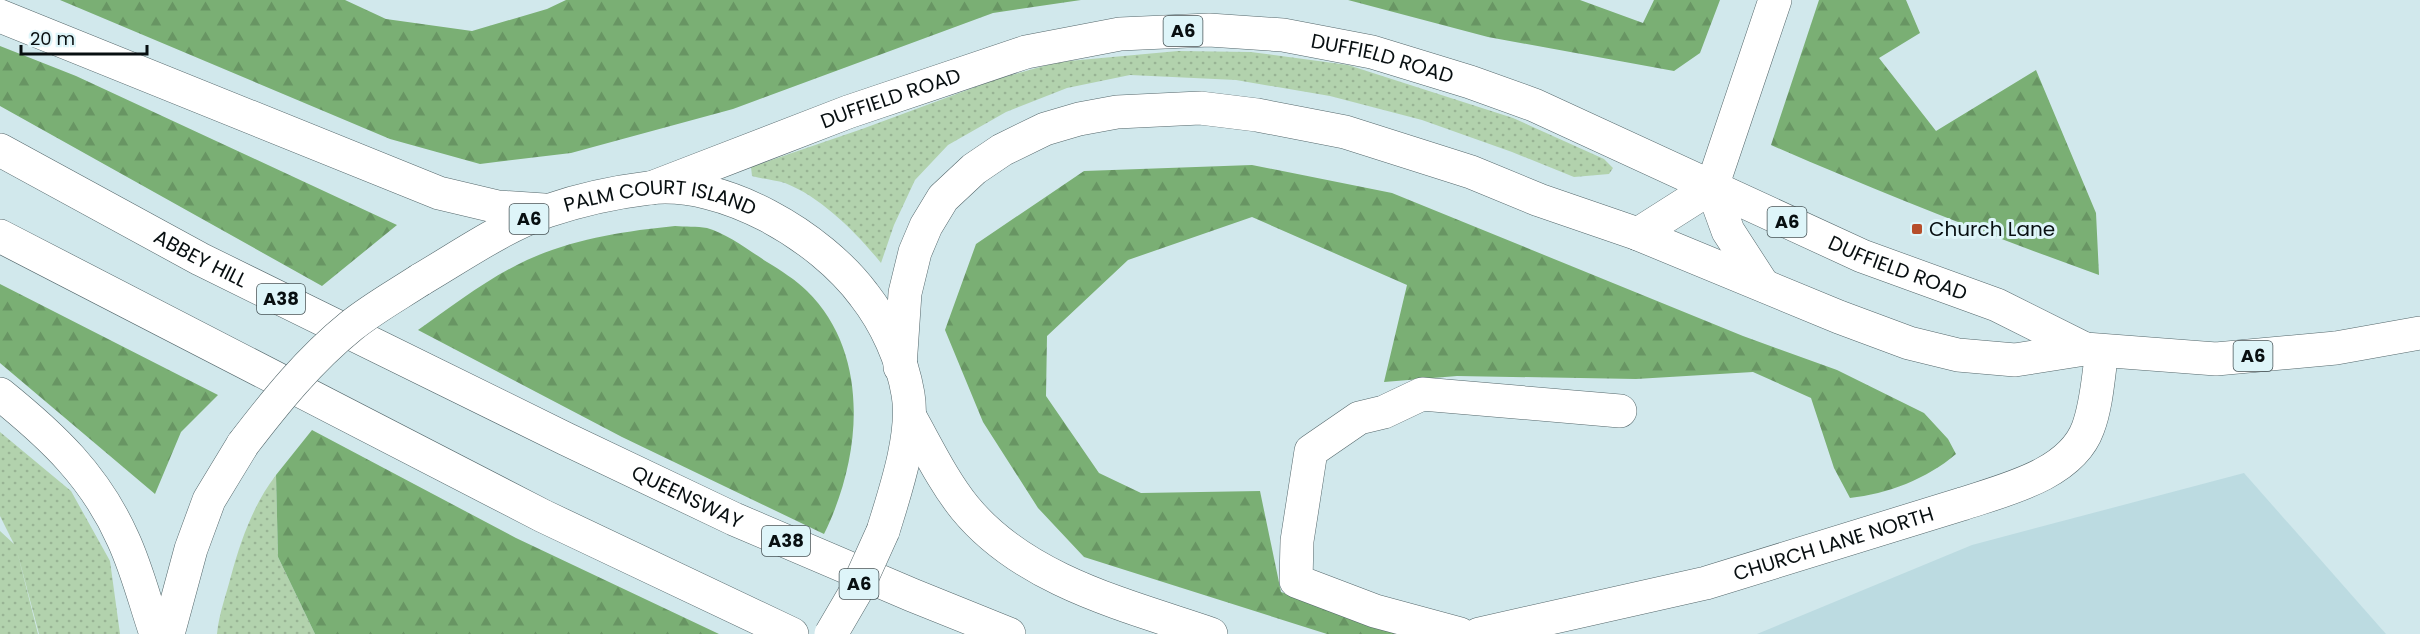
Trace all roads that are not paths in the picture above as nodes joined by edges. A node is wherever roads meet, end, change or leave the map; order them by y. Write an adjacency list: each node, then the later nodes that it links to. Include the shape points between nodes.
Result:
1 (1775, 0): 4 (main road)
2 (0, 16): 6 (main road, via 439,193 498,207)
3 (0, 150): 16 (main road, ABBEY HILL / A38, via 200,260)
4 (1712, 187): 5 (main road, DUFFIELD ROAD / A6, via 1534,105 1420,66 1372,52 1283,35 1209,30 1120,34 1026,52 828,119); 7 (main road); 9 (main road, via 1728,231); 11 (main road, DUFFIELD ROAD / A6, via 1862,256 1996,305)
5 (651, 188): 6 (main road, PALM COURT ISLAND / A6); 12 (main road, PALM COURT ISLAND / A6, via 686,189 745,205 781,223 818,249 864,294 879,317)
6 (548, 211): 18 (main road, PALM COURT ISLAND / A6, bridge, via 498,234 352,325 279,396 243,444 209,501 176,596)
7 (1638, 234): 9 (main road, DUFFIELD ROAD / A6); 12 (main road, DUFFIELD ROAD / A6, via 1539,201 1471,172 1345,132 1200,108 1117,112 1045,129 1002,150 943,198 915,252 905,293)
8 (0, 236): 19 (main road, via 543,516)
9 (1763, 285): 11 (main road, DUFFIELD ROAD / A6, via 1909,343 1958,355 2015,360)
10 (2420, 333): 11 (main road, DUFFIELD ROAD / A6, via 2336,348 2216,359)
11 (2094, 350): 24 (main road, CHURCH LANE NORTH, via 2093,410 2087,430 2079,446 2053,469 1993,494 1706,583)
12 (900, 367): 15 (main road, PALM COURT ISLAND / A6)
13 (0, 394): 17 (main road, via 49,434 74,460 102,500 123,539)
14 (1620, 411): 23 (main road, via 1422,394 1359,418 1311,451 1297,541 1296,581 1374,611)
15 (910, 417): 20 (main road, PALM COURT ISLAND / A6, bridge, via 884,531); 22 (main road, via 965,507 998,539 1031,563 1086,591)
16 (566, 439): 21 (main road, QUEENSWAY / A38, via 734,519)
17 (156, 634)
18 (168, 634)
19 (792, 634)
20 (831, 634)
21 (1009, 634)
22 (1211, 634)
23 (1460, 634)
24 (1479, 634)

